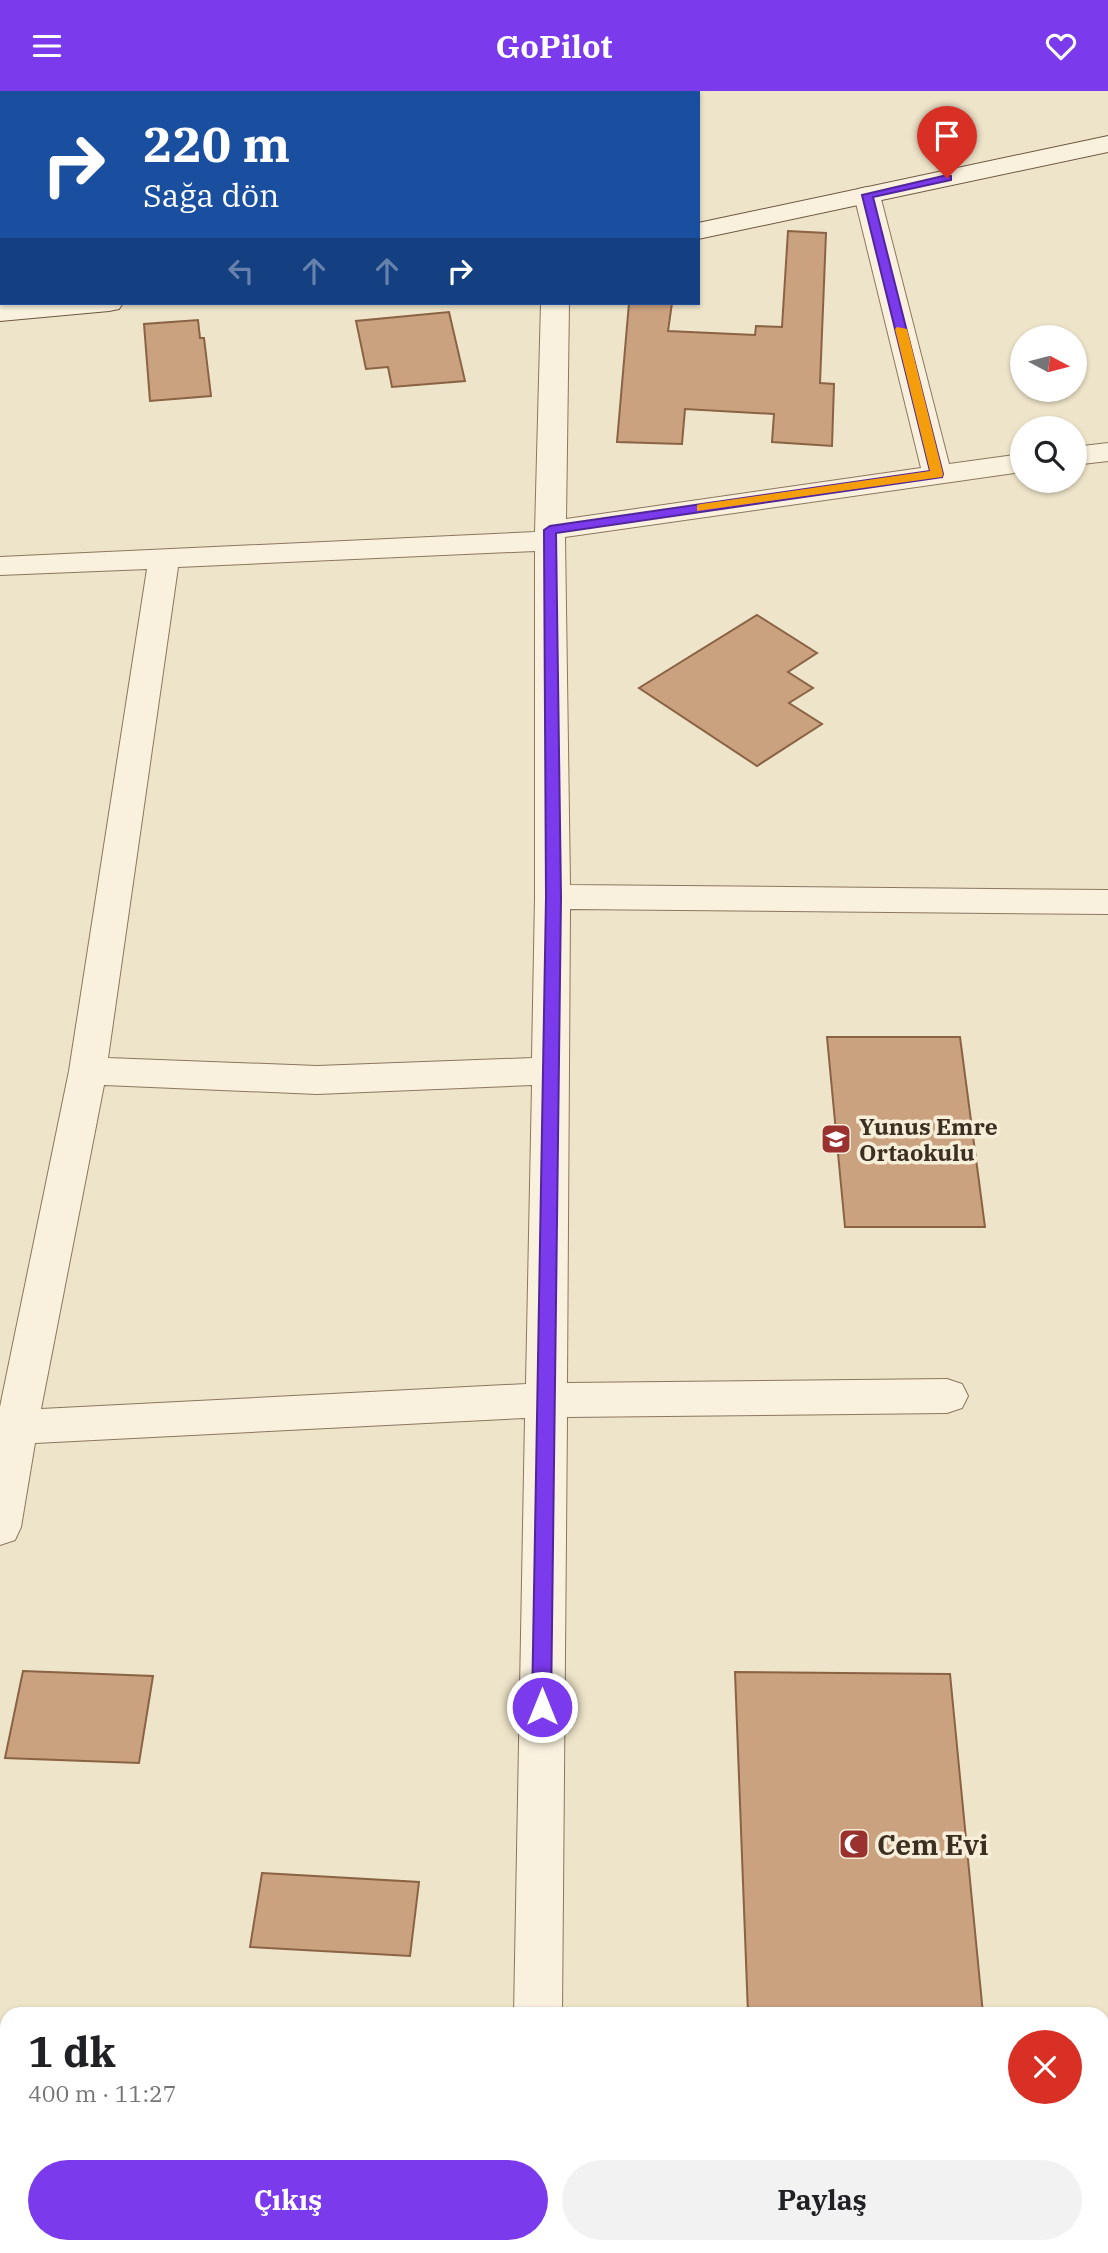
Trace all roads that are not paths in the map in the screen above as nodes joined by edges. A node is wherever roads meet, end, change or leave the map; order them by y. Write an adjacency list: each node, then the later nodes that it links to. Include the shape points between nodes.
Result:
1 (1108, 144): 2 (street)
2 (867, 195): 3 (street); 10 (street)
3 (700, 231)
4 (87, 305): 6 (street)
5 (555, 305): 11 (street)
6 (0, 313)
7 (1108, 452): 8 (street)
8 (1087, 454)
9 (1010, 465): 10 (street)
10 (937, 474): 11 (street)
11 (550, 535): 12 (street); 14 (street)
12 (164, 559): 13 (street); 16 (street)
13 (0, 566)
14 (553, 897): 15 (street); 17 (street)
15 (1108, 902)
16 (88, 1071): 17 (street, via 317,1080); 20 (street)
17 (551, 1071): 19 (street)
18 (947, 1396): 19 (street)
19 (545, 1400): 20 (street); 22 (street)
20 (8, 1427): 21 (street)
21 (0, 1527)
22 (538, 2007)

